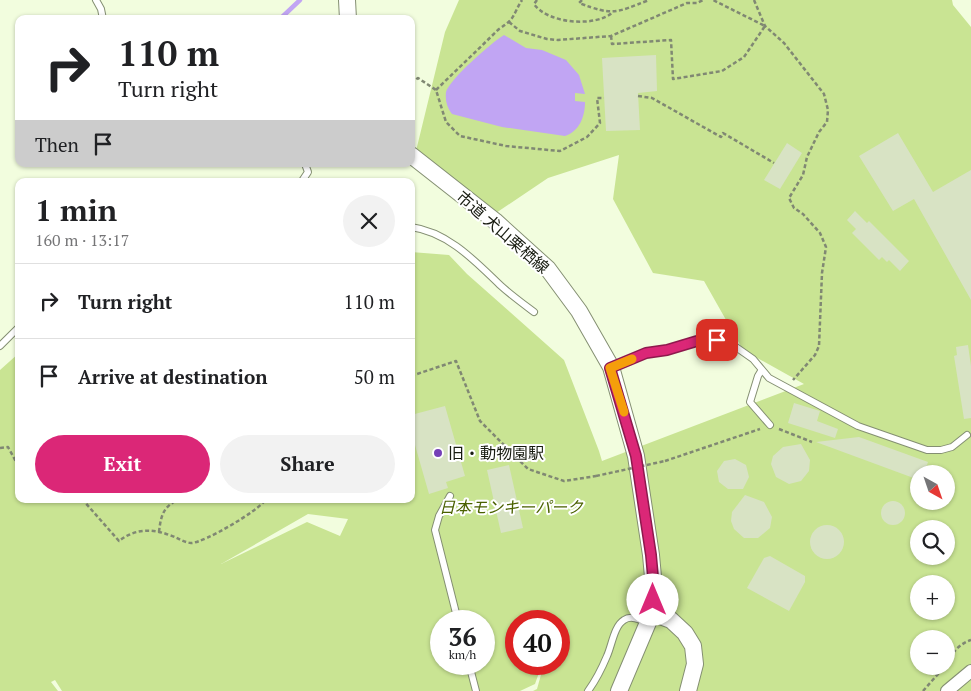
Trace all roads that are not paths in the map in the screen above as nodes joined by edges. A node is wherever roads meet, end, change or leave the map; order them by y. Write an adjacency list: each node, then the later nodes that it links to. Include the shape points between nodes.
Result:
1 (96, 0): 3 (lane)
2 (347, 0): 4 (street)
3 (102, 15)
4 (348, 15)
5 (415, 158): 12 (street, 市道 犬山栗栖線, via 495,221 548,269 579,311)
6 (306, 167): 7 (lane, via 308,172)
7 (304, 178)
8 (415, 227): 9 (lane, via 425,228 445,239 477,262)
9 (534, 312)
10 (15, 331): 11 (lane)
11 (0, 346)
12 (610, 368): 13 (lane, via 646,353 697,341 717,340 733,345 752,358); 18 (street, 市道 犬山栗栖線, via 636,456 654,588)
13 (761, 371): 14 (lane, via 750,402); 15 (lane, via 858,426 927,450 952,448)
14 (770, 425)
15 (967, 435)
16 (450, 496): 17 (lane, via 435,530)
17 (455, 610)
18 (650, 618): 22 (lane, via 626,618 619,624 604,663); 23 (street, 市道 犬山栗栖線); 24 (street, via 671,620 693,646 695,664)
19 (971, 671): 25 (street)
20 (472, 675): 21 (lane)
21 (476, 691)
22 (588, 691)
23 (619, 691)
24 (688, 691)
25 (947, 691)

